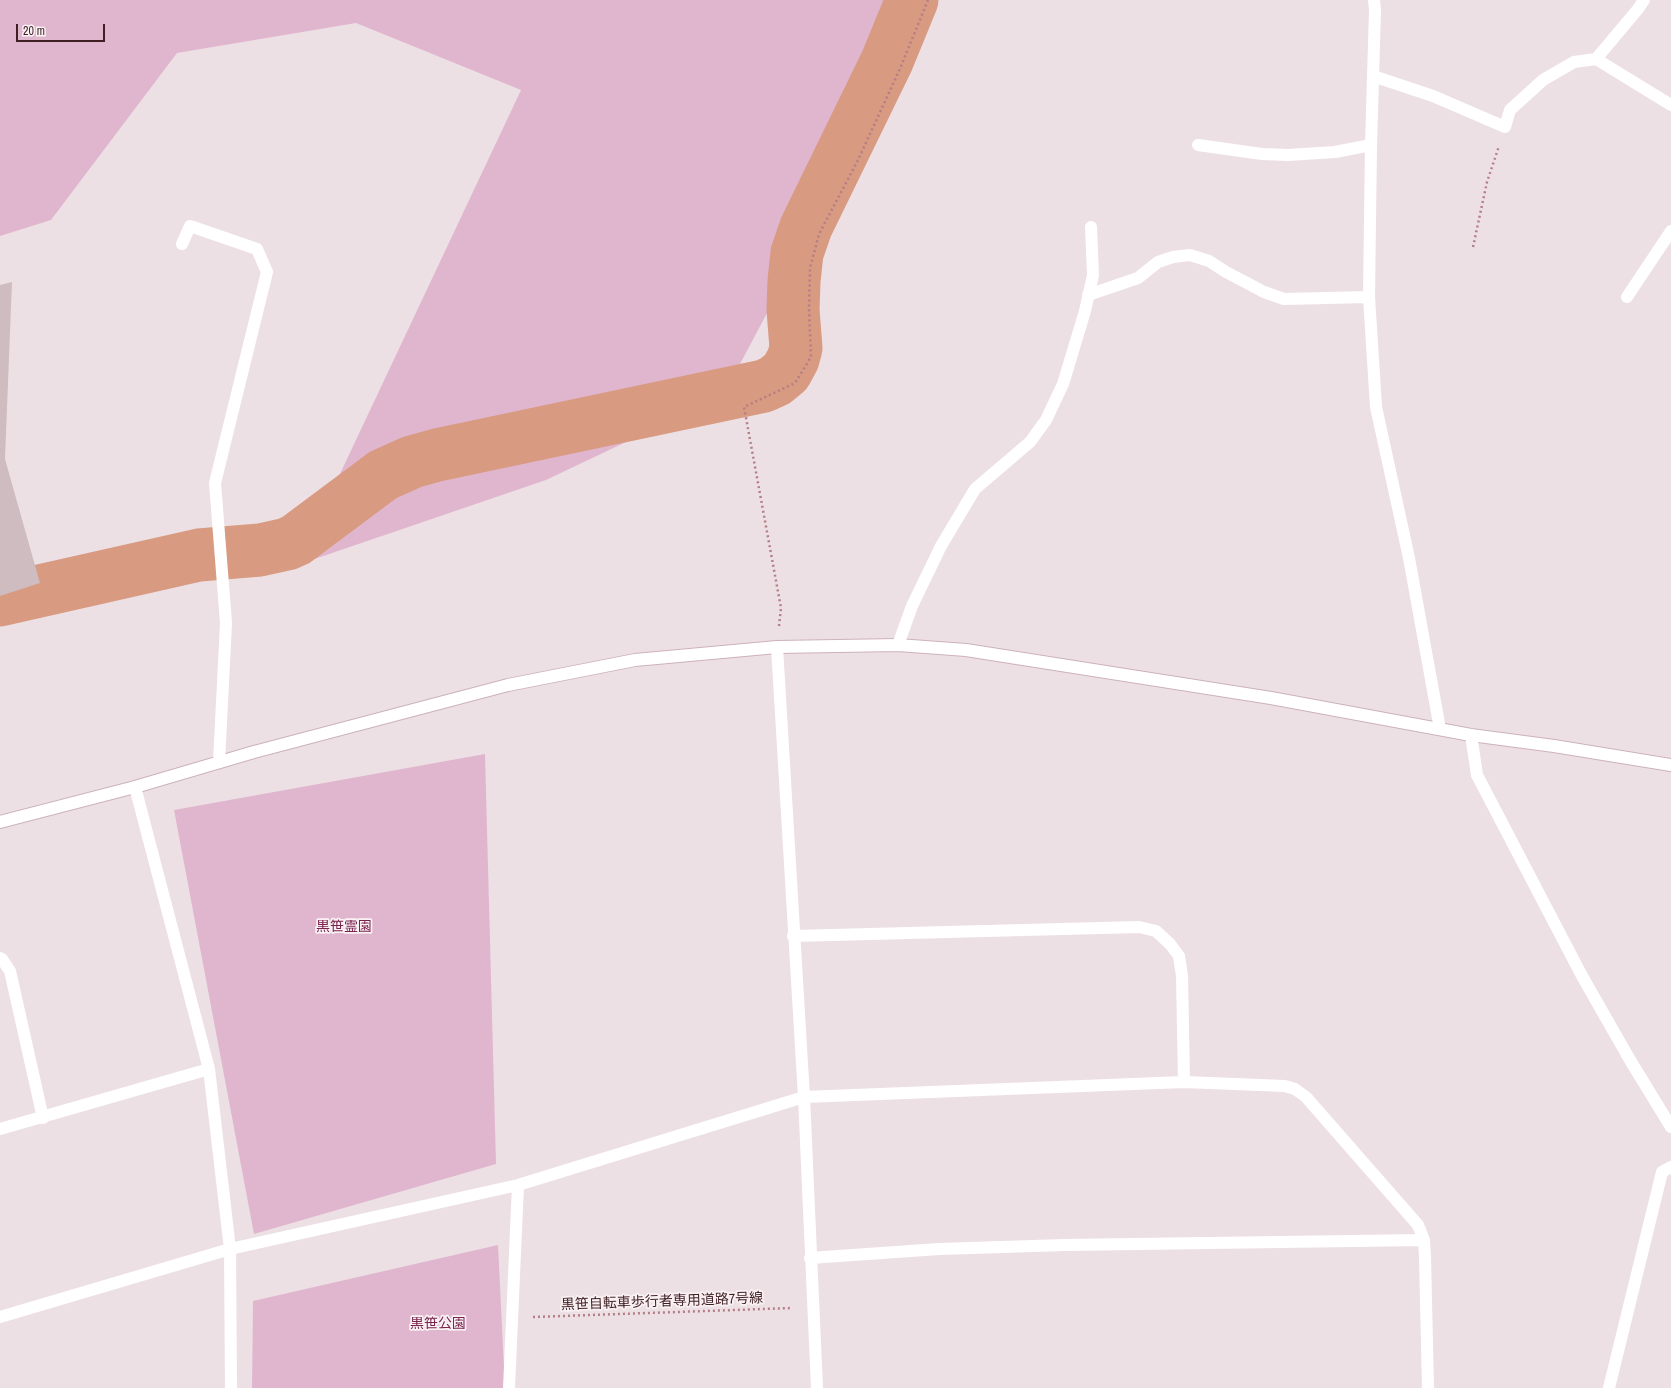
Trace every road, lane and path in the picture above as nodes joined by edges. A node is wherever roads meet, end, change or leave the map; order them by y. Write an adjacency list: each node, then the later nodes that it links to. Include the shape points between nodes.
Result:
1 (928, 0): 18 (path, via 867,141 819,234 810,268 811,357 795,383 744,406 781,608)
2 (1374, 0): 5 (street)
3 (1644, 0): 4 (street)
4 (1596, 59): 6 (street); 7 (street, via 1574,62 1543,80 1510,110)
5 (1373, 76): 7 (street, via 1433,96); 9 (street)
6 (1671, 105)
7 (1505, 127): 13 (path, via 1487,182)
8 (1198, 145): 9 (street, via 1288,155 1334,152)
9 (1371, 145): 15 (street)
10 (1091, 228): 14 (street, via 1093,275)
11 (1671, 231): 16 (street)
12 (182, 244): 21 (street, via 190,226 257,248 267,272 215,483 226,623)
13 (1473, 248)
14 (1088, 295): 15 (street, via 1138,278 1158,262 1190,255 1209,261 1264,292 1284,299); 17 (street, via 1063,384 1046,420 1030,442 975,489 941,546 912,606)
15 (1368, 297): 19 (street, via 1376,407 1409,558)
16 (1627, 297)
17 (898, 645): 18 (street); 19 (street, via 986,653 1270,698)
18 (777, 647): 21 (street, via 634,660 508,685); 25 (street)
19 (1440, 729): 20 (street)
20 (1471, 735): 22 (street); 31 (street, via 1477,775 1582,976)
21 (218, 762): 23 (street)
22 (1671, 765)
23 (134, 786): 24 (street); 27 (street)
24 (0, 822)
25 (793, 936): 28 (street, via 1139,927 1156,931 1179,956 1182,976); 29 (street)
26 (0, 958): 30 (street, via 10,971)
27 (209, 1069): 30 (street); 36 (street)
28 (1184, 1082): 29 (street); 35 (street, via 1295,1088 1306,1097 1418,1225)
29 (804, 1097): 34 (street); 37 (street)
30 (43, 1118): 32 (street)
31 (1671, 1126)
32 (0, 1129)
33 (1671, 1166): 45 (street, via 1662,1172)
34 (518, 1185): 36 (street); 40 (street)
35 (1424, 1240): 37 (street, via 1056,1245 939,1249); 44 (street)
36 (230, 1249): 39 (street); 41 (street)
37 (810, 1258): 38 (street)
38 (813, 1307): 40 (path, 黒笹自転車歩行者専用道路7号線); 43 (street)
39 (0, 1317)
40 (511, 1318): 42 (street)
41 (231, 1388)
42 (509, 1388)
43 (817, 1388)
44 (1428, 1388)
45 (1609, 1388)

